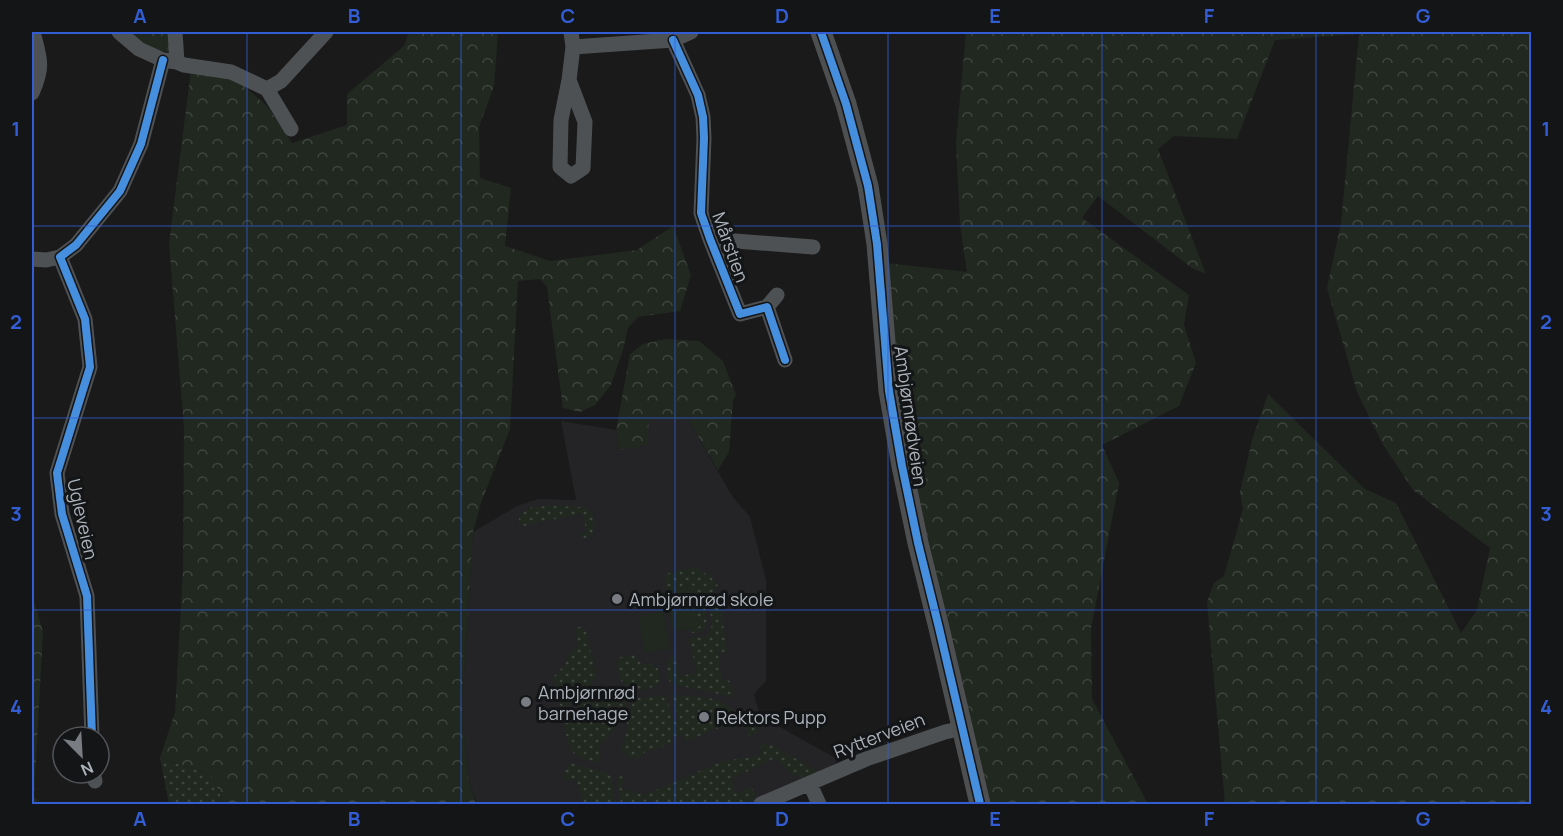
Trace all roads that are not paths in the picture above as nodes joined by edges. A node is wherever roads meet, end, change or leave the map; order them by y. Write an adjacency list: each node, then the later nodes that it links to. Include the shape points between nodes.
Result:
1 (33, 32): 13 (street, via 41,60)
2 (119, 32): 10 (street, via 139,49)
3 (175, 32): 10 (street)
4 (326, 32): 12 (street, via 281,81)
5 (571, 32): 9 (street)
6 (691, 32): 8 (street)
7 (821, 32): 23 (street, Ambjørnrødveien, via 868,186 877,244 889,391 902,466)
8 (672, 40): 9 (street); 15 (street, Mårstien, via 698,96 703,117 701,213)
9 (573, 47): 11 (street)
10 (170, 61): 12 (street, via 231,72); 17 (street, via 120,191 76,245)
11 (569, 80): 11 (street, via 561,120 560,167 571,176 583,168 585,122)
12 (267, 89): 14 (street)
13 (32, 93)
14 (291, 129)
15 (710, 239): 16 (street, Mårstien); 20 (street, Mårstien, via 740,314)
16 (813, 247)
17 (60, 257): 18 (street); 22 (street, Ugleveien, via 85,319 90,367 57,472 62,514 87,596)
18 (32, 259)
19 (777, 295): 20 (street)
20 (767, 307): 21 (street)
21 (785, 360)
22 (92, 725)
23 (963, 728): 24 (street, Rytterveien, via 866,759); 27 (street, Ambjørnrødveien)
24 (810, 784): 25 (street, Rytterveien); 26 (street)
25 (761, 804)
26 (819, 804)
27 (980, 804)

